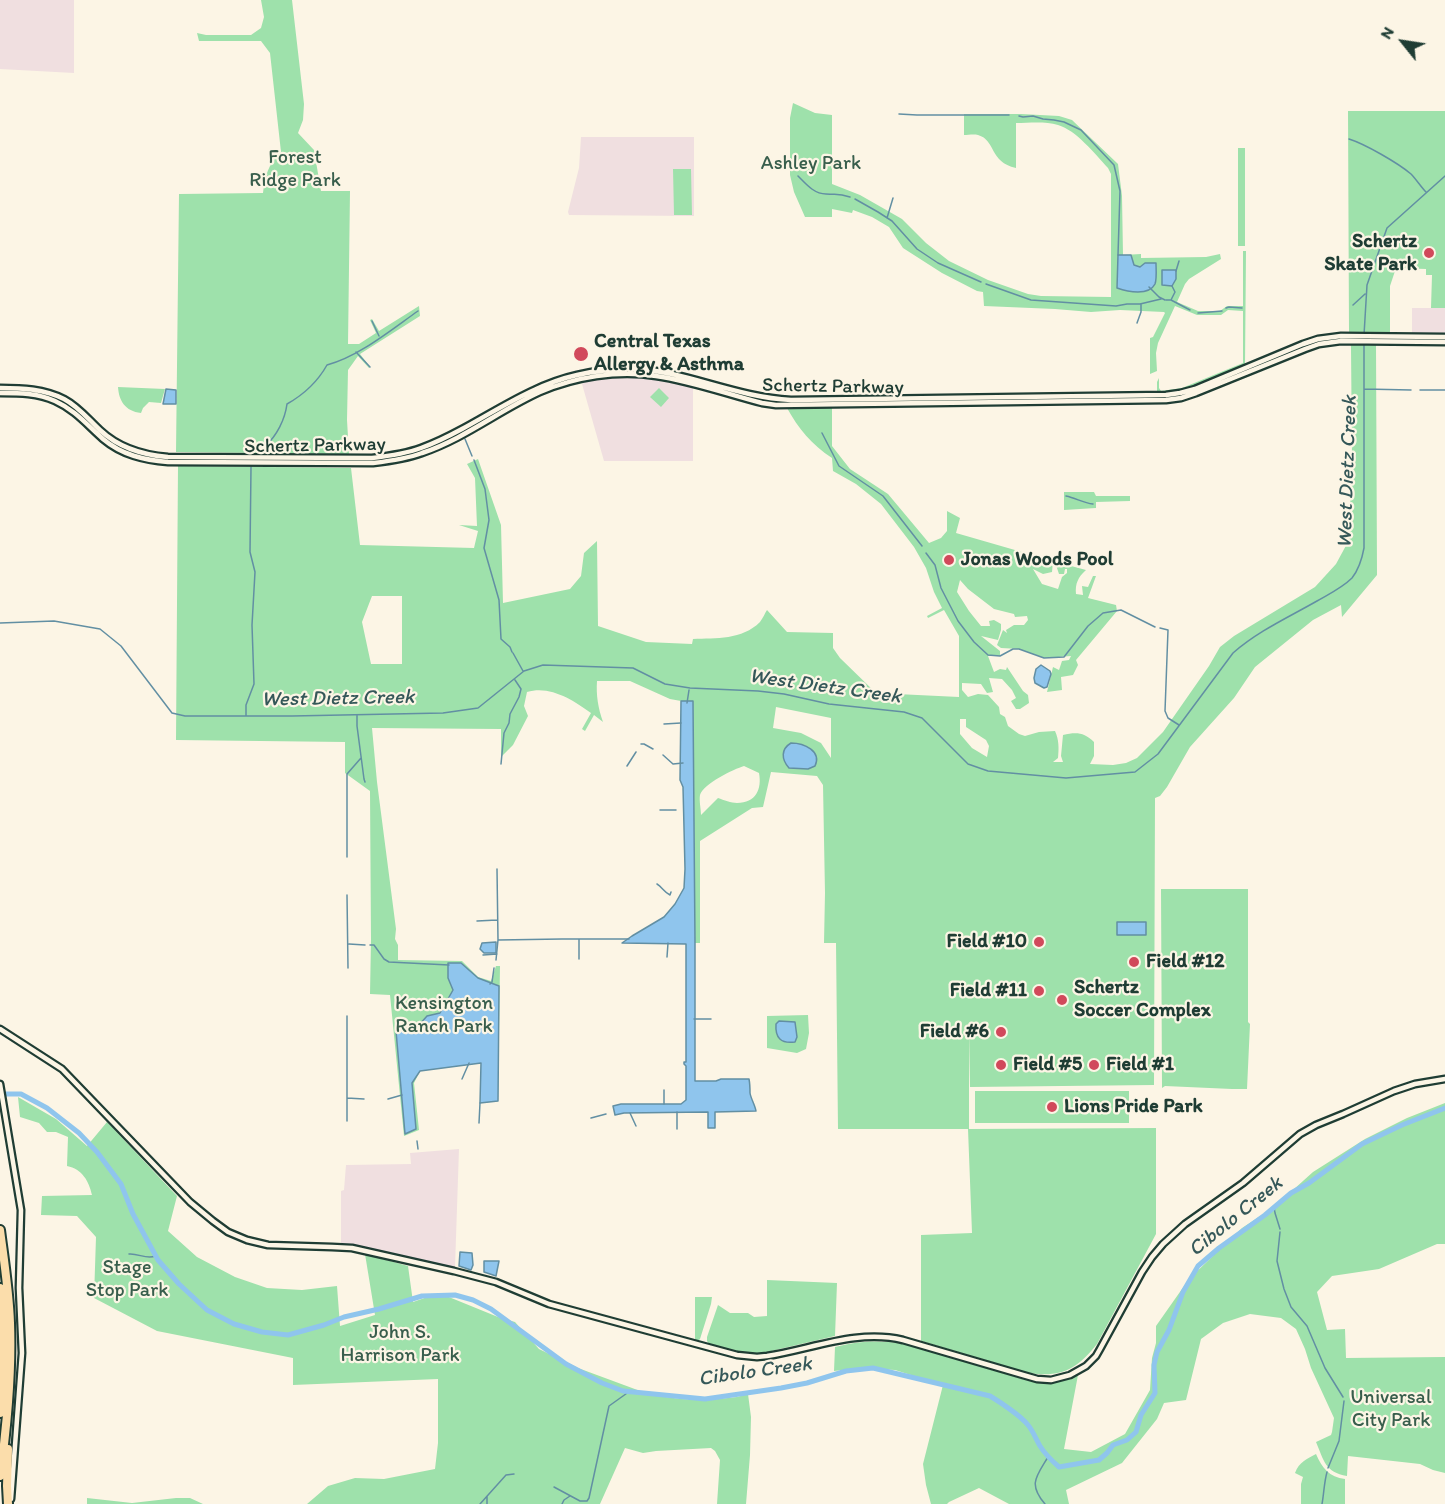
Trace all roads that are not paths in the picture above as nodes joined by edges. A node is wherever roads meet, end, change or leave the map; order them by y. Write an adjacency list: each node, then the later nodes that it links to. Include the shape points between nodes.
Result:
1 (1445, 337): 3 (main road, Schertz Parkway)
2 (1347, 339): 3 (main road, Schertz Parkway); 5 (main road, Schertz Parkway, via 1318,339 1195,389 1160,396 791,400 753,395 655,371 601,370 539,387 422,448 372,458 148,455 112,440 62,398 33,389); 6 (main road, Schertz Parkway, via 1305,349 1196,393 1166,400 776,405 654,376 590,377 542,391 423,453 373,463 147,460 113,447 77,413 54,400)
3 (1432, 339): 4 (main road, Schertz Parkway)
4 (1445, 342)
5 (0, 388)
6 (0, 393)
7 (0, 1029): 9 (main road)
8 (0, 1035): 9 (main road)
9 (10, 1035): 10 (main road, via 62,1069 201,1212 228,1232 253,1242 352,1248 452,1270 496,1282 549,1304 737,1355 766,1356 851,1338 882,1336 1043,1380 1070,1375 1090,1362 1142,1272 1163,1244 1300,1134 1394,1090)
10 (1445, 1079)
11 (0, 1084): 19 (main road, via 21,1210 22,1353)
12 (0, 1230): 17 (highway, via 10,1321)
13 (0, 1288): 14 (highway)
14 (4, 1343): 15 (highway); 16 (highway)
15 (0, 1370)
16 (0, 1413)
17 (7, 1429): 18 (highway); 19 (highway)
18 (0, 1476)
19 (10, 1504)

